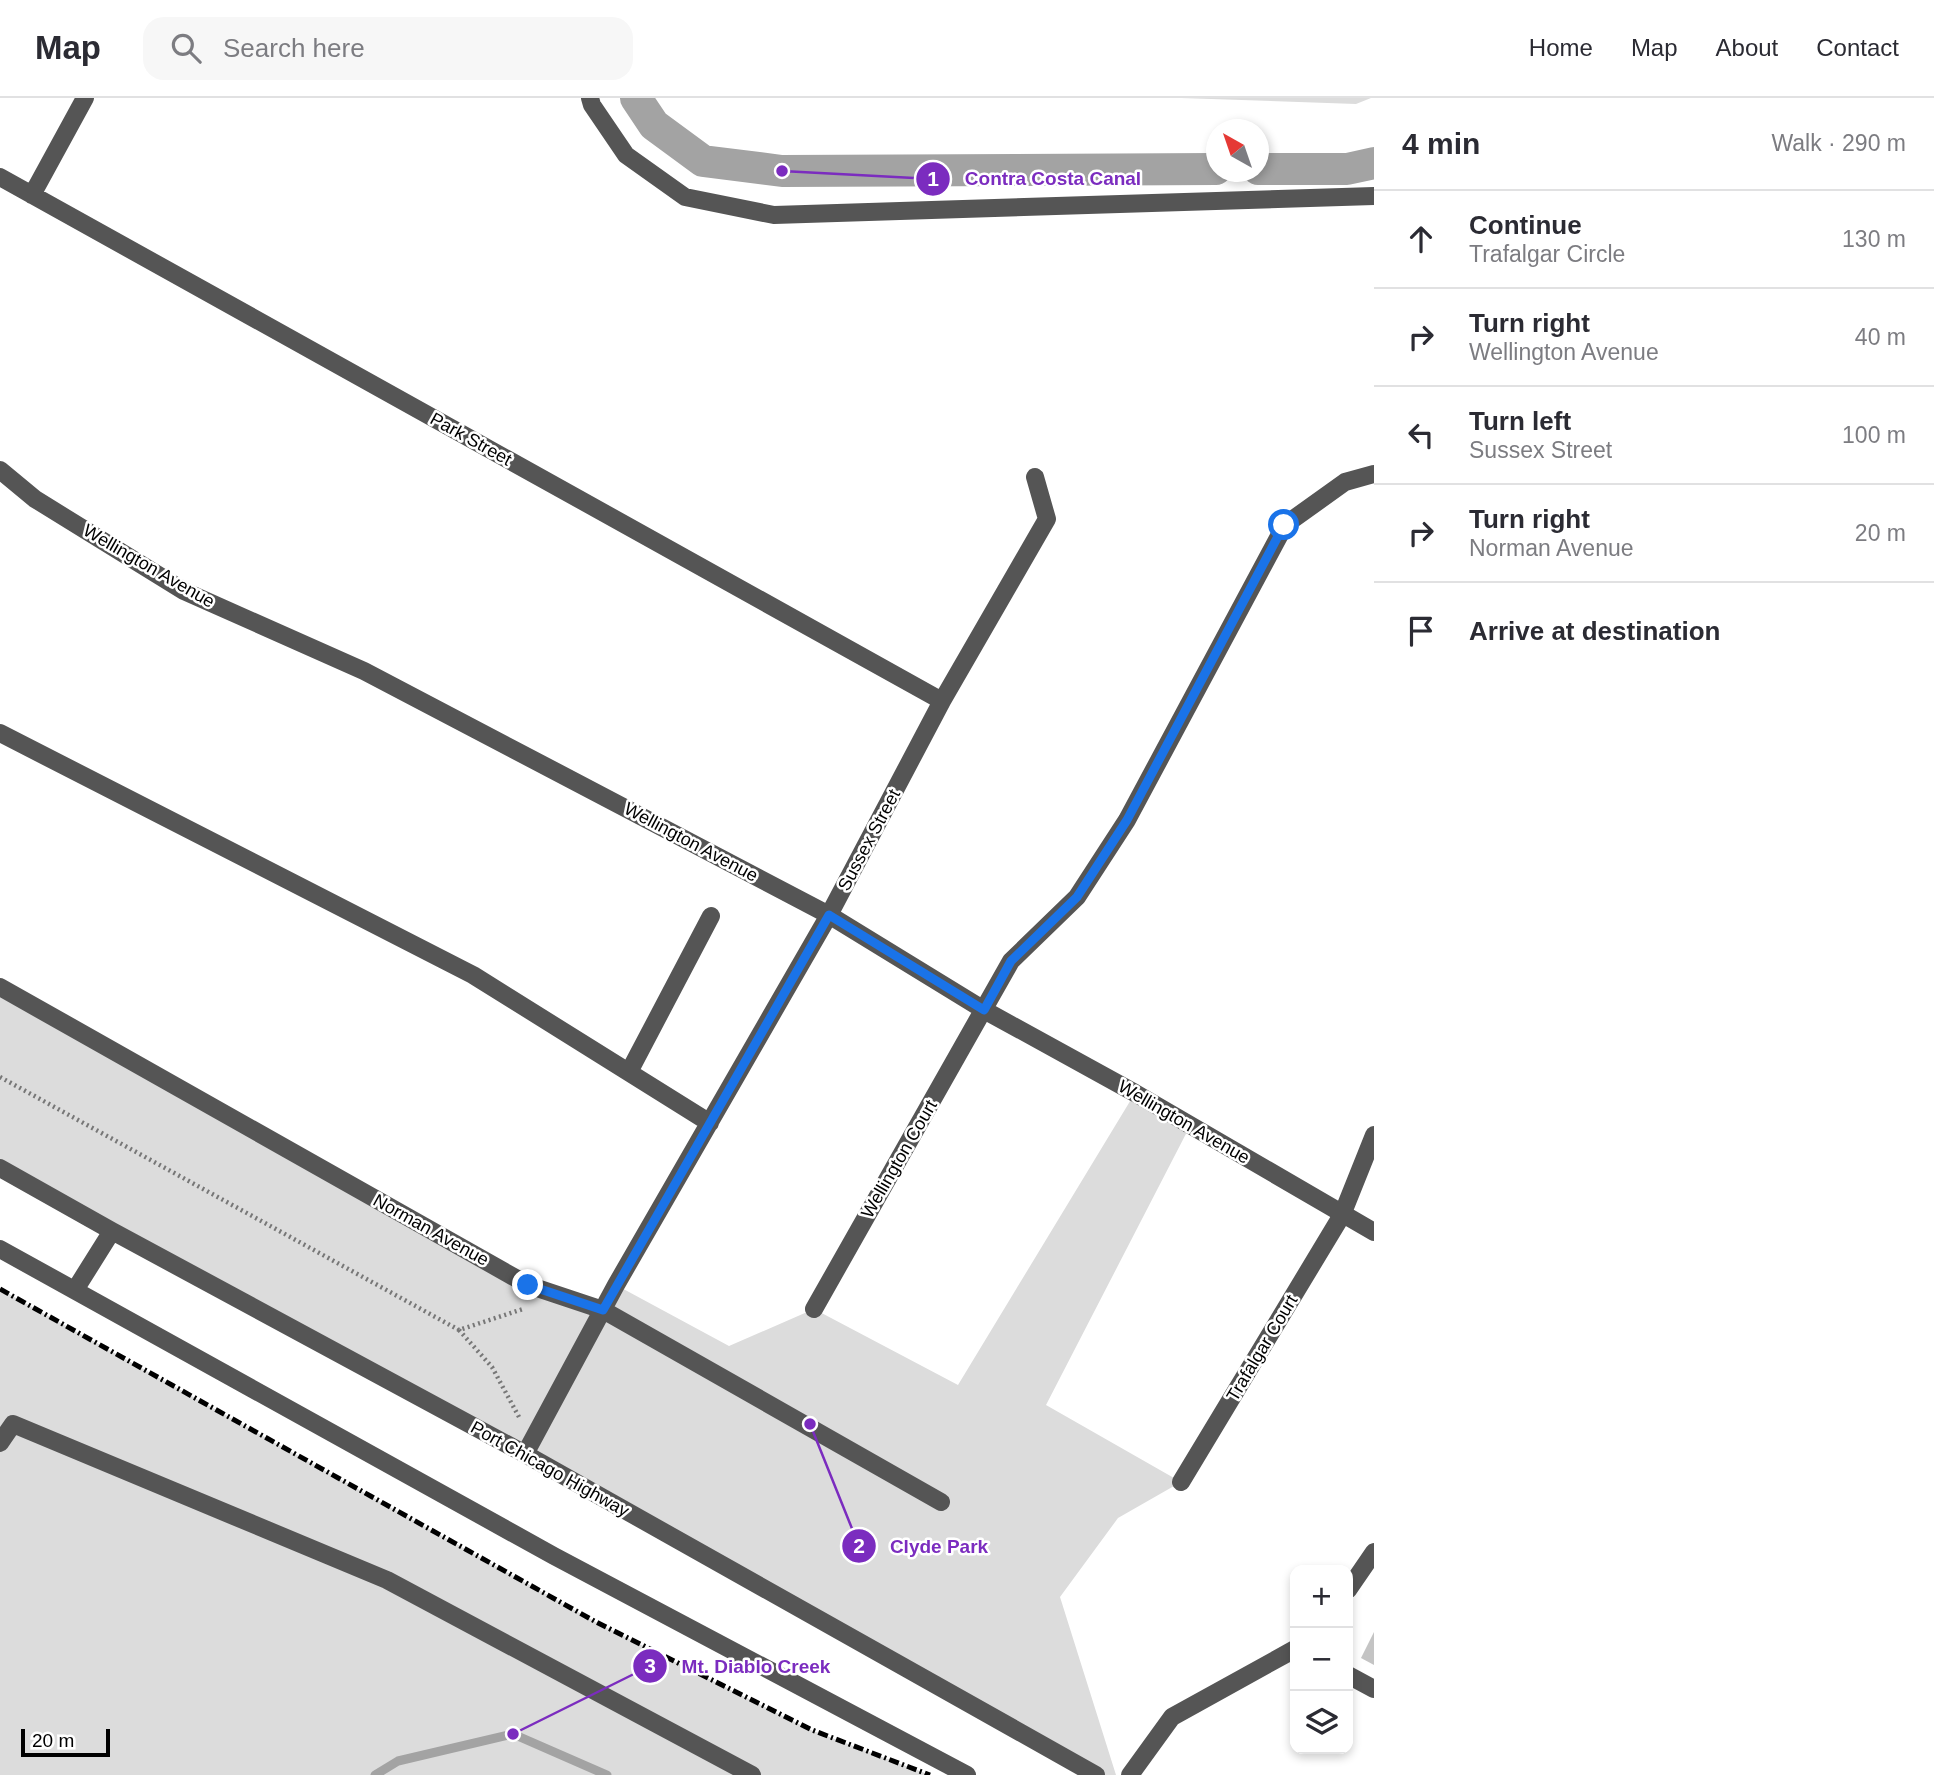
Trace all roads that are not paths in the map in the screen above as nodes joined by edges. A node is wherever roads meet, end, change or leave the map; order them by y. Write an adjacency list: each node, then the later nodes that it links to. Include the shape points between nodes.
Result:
1 (85, 98): 4 (street)
2 (590, 98): 5 (street, via 626,155 685,197 774,215)
3 (0, 177): 4 (street, Park Street)
4 (32, 195): 9 (street, Park Street)
5 (1374, 196)
6 (0, 470): 11 (street, Wellington Avenue, via 35,499 184,590 364,671)
7 (1374, 474): 14 (street, Wellington Court, via 1345,482 1284,525 1127,820 1077,897 1011,961)
8 (1035, 477): 9 (street, Sussex Street, via 1047,519)
9 (942, 701): 11 (street, Sussex Street)
10 (0, 733): 15 (street, via 473,975)
11 (829, 915): 14 (street, Wellington Avenue); 16 (street, Sussex Street)
12 (711, 916): 15 (street)
13 (0, 987): 25 (street, Norman Avenue, via 528,1285)
14 (984, 1010): 19 (street, Wellington Avenue); 24 (street, Wellington Court)
15 (629, 1072): 16 (street)
16 (710, 1123): 25 (street, Sussex Street)
17 (1374, 1135): 19 (street, Trafalgar Court)
18 (0, 1168): 20 (street, Port Chicago Highway)
19 (1342, 1215): 21 (street, Wellington Avenue); 28 (street, Trafalgar Court)
20 (112, 1231): 23 (street); 27 (street, Port Chicago Highway)
21 (1374, 1232)
22 (0, 1249): 23 (street)
23 (75, 1290): 36 (street, via 554,1556)
24 (814, 1309)
25 (603, 1310): 27 (street, Sussex Street); 29 (street, Norman Avenue)
26 (0, 1443): 35 (street, via 13,1424 387,1580)
27 (529, 1448): 37 (street, Port Chicago Highway)
28 (1181, 1482)
29 (942, 1502)
30 (1374, 1552): 31 (street)
31 (1353, 1583)
32 (1290, 1653): 38 (street, via 1172,1717)
33 (1353, 1678): 34 (street)
34 (1374, 1689)
35 (752, 1775)
36 (967, 1775)
37 (1097, 1775)
38 (1130, 1775)

